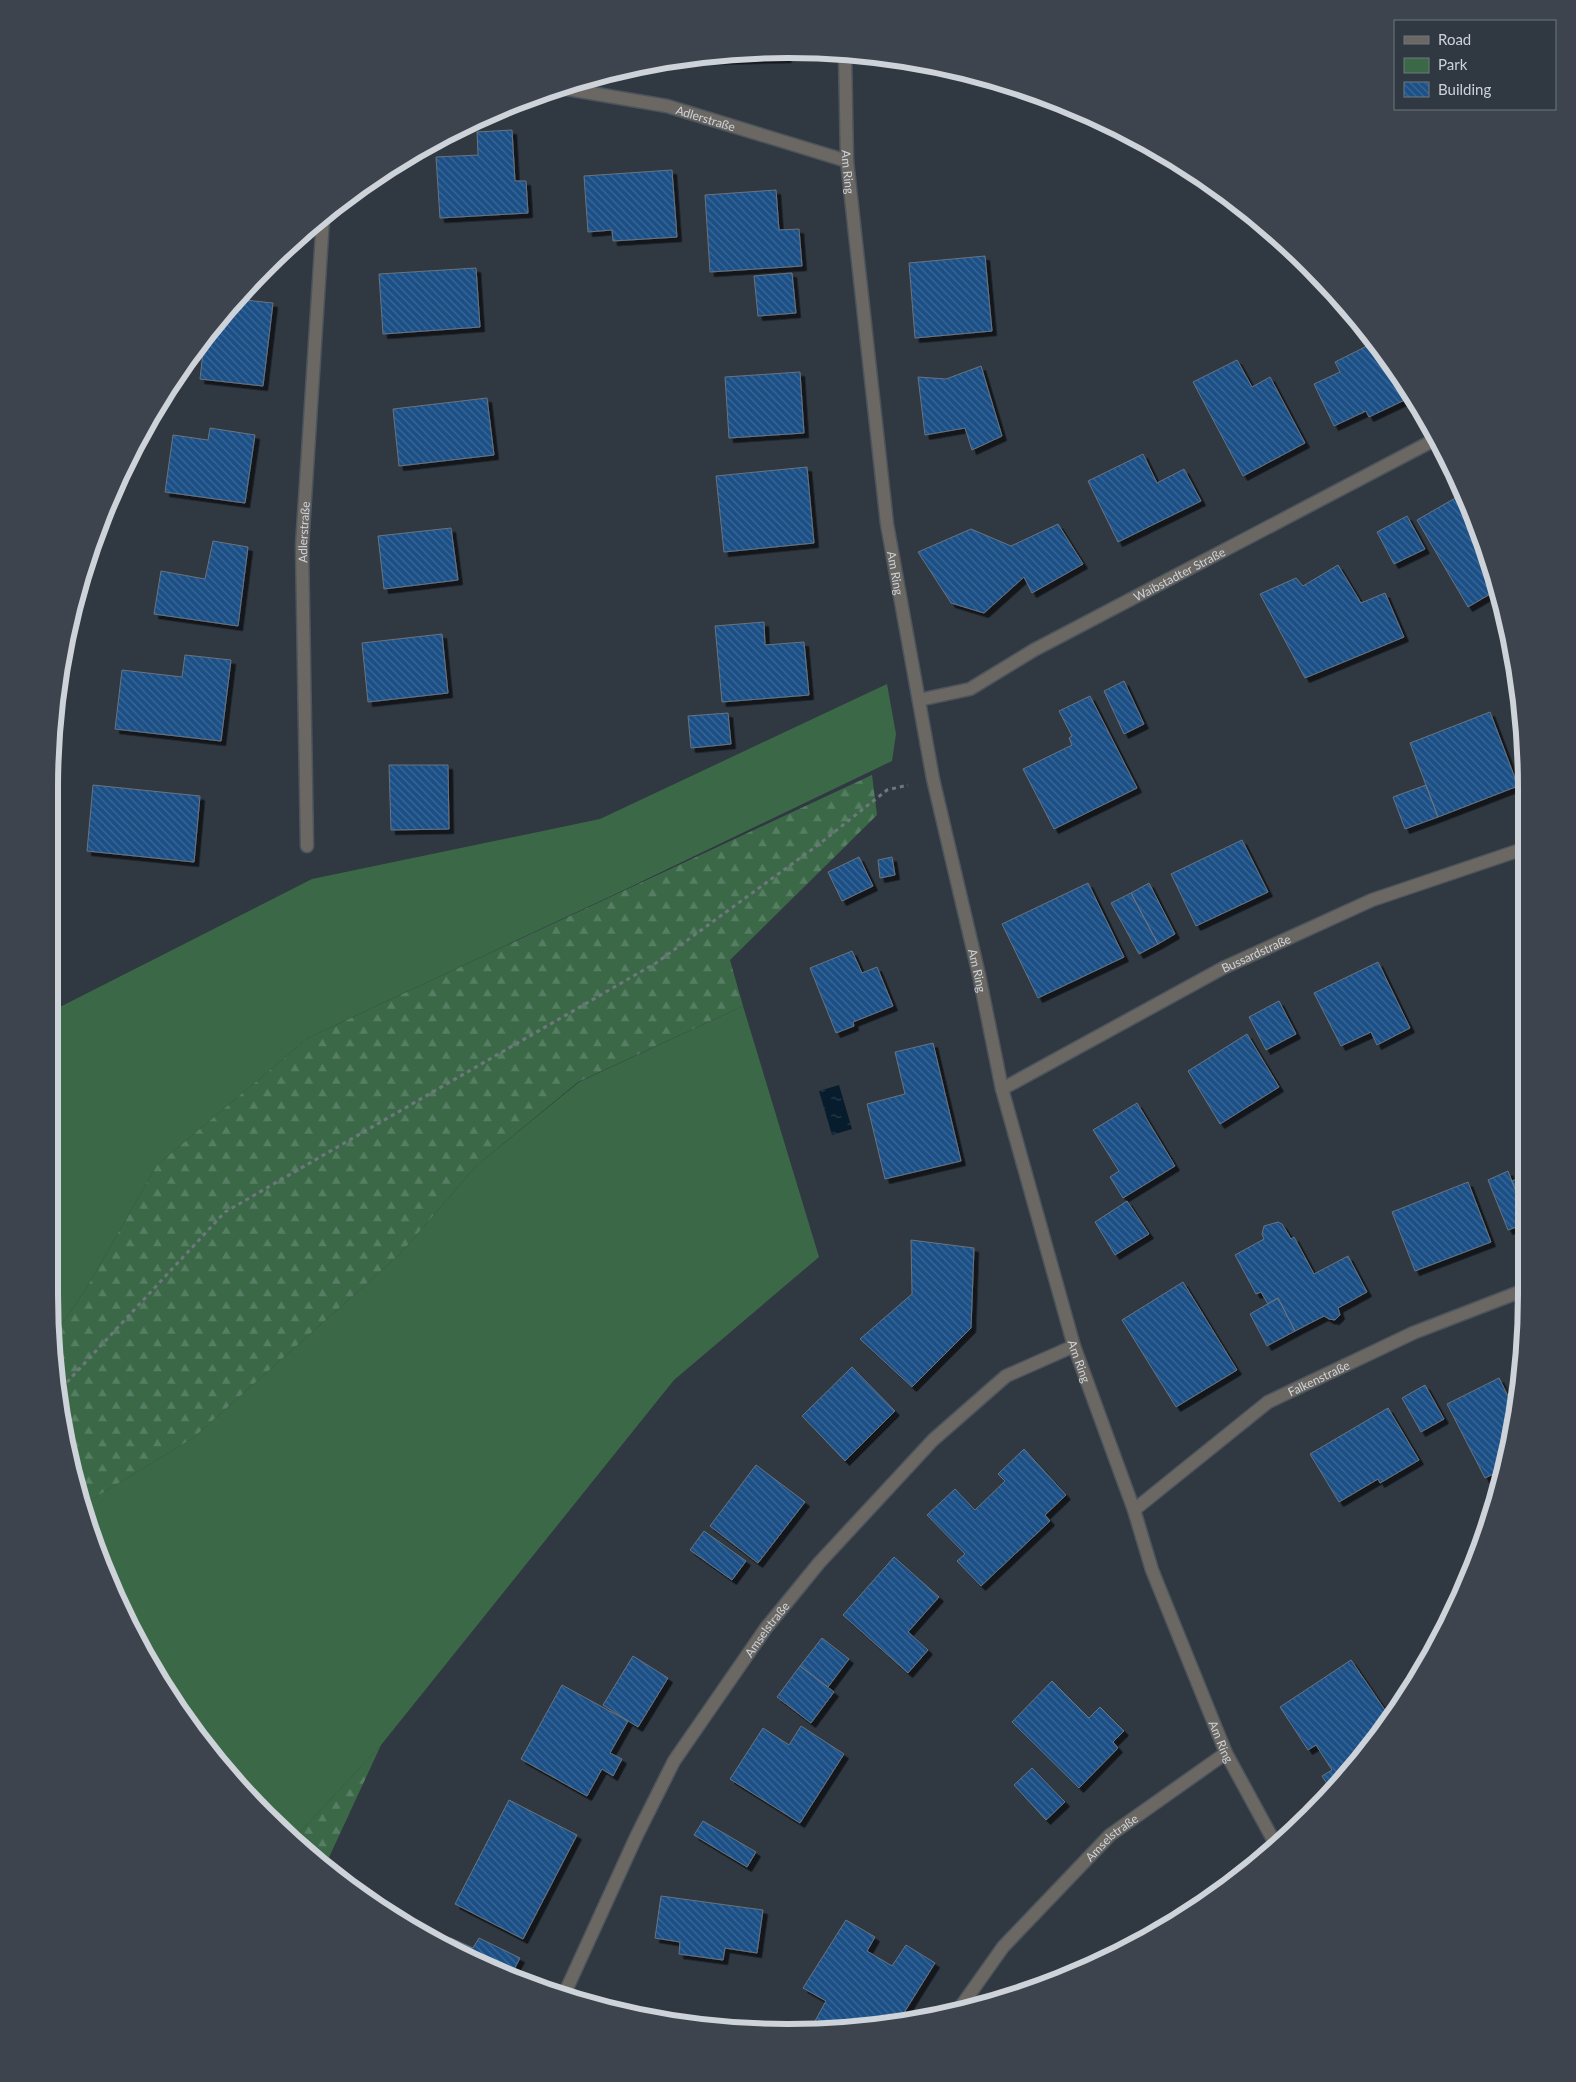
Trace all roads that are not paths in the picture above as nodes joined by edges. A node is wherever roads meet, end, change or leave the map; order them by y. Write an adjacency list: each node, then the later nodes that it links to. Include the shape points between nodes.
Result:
1 (845, 60): 3 (street, Am Ring)
2 (573, 90): 3 (street, Adlerstraße, via 667,106)
3 (847, 161): 6 (street, Am Ring, via 887,524)
4 (323, 225): 7 (street, Adlerstraße, via 302,546)
5 (1431, 442): 6 (street, Waibstadter Straße, via 1034,650 970,688)
6 (919, 700): 9 (street, Am Ring, via 933,779 980,975)
7 (307, 846)
8 (1518, 851): 9 (street, Bussardstraße, via 1372,900 1223,968)
9 (1002, 1089): 11 (street, Am Ring)
10 (1518, 1292): 12 (street, Falkenstraße, via 1413,1333 1268,1402)
11 (1074, 1346): 12 (street, Am Ring); 15 (street, Amselstraße, via 1006,1376 933,1440 819,1563 766,1628 674,1761)
12 (1134, 1510): 13 (street, Am Ring, via 1152,1570)
13 (1226, 1753): 14 (street, Am Ring); 16 (street, Amselstraße, via 1110,1835 1003,1947)
14 (1273, 1840)
15 (566, 1990)
16 (963, 2003)

